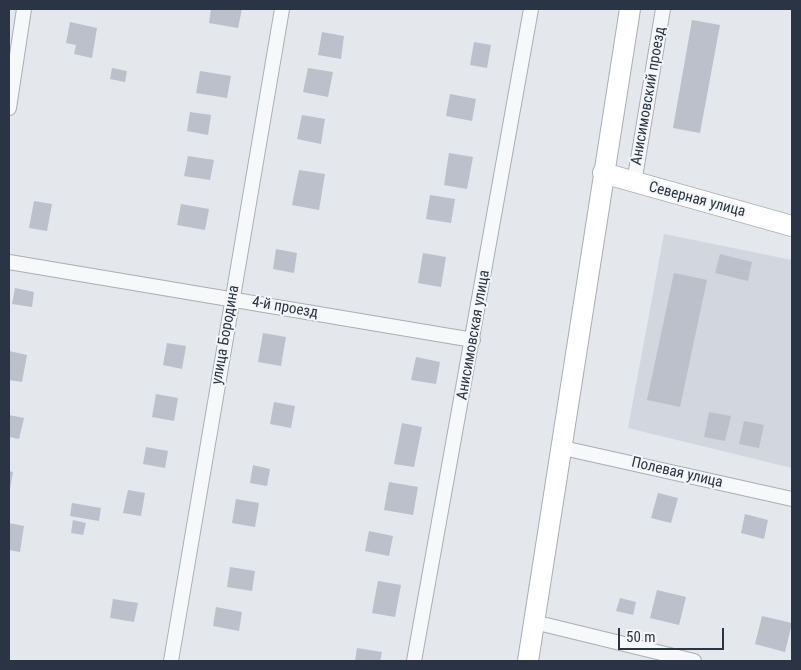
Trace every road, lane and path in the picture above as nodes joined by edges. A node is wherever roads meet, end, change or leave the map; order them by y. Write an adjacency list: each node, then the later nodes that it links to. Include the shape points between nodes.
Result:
1 (24, 9): 6 (street)
2 (282, 9): 11 (street, улица Бородина)
3 (531, 9): 12 (street, Анисимовская улица)
4 (630, 9): 7 (street)
5 (664, 9): 8 (street, Анисимовский проезд)
6 (9, 108)
7 (603, 173): 8 (street, Северная улица); 13 (street)
8 (634, 183): 9 (street, Северная улица)
9 (792, 226)
10 (9, 262): 11 (street, 4-й проезд)
11 (232, 299): 12 (street, 4-й проезд); 16 (street, улица Бородина)
12 (473, 340): 17 (street, Анисимовская улица)
13 (562, 448): 14 (street, Полевая улица); 15 (street)
14 (792, 499)
15 (534, 622): 18 (street); 19 (street)
16 (171, 661)
17 (414, 661)
18 (528, 661)
19 (694, 661)

